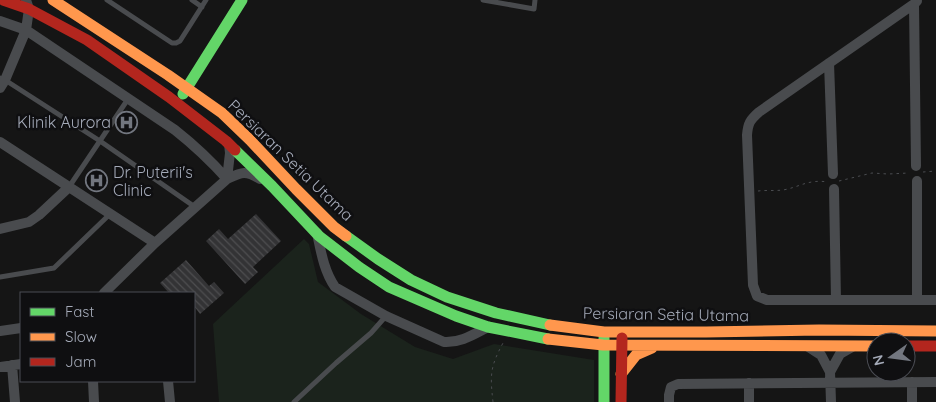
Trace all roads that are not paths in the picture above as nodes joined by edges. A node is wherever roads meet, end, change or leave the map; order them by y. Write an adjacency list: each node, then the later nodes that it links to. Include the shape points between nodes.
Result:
1 (3, 0): 10 (street, Persiaran Setia Utama)
2 (53, 0): 16 (street, Persiaran Setia Utama)
3 (107, 0): 11 (lane, via 172,43 180,41)
4 (192, 0): 11 (lane)
5 (206, 0): 11 (lane)
6 (242, 0): 16 (street)
7 (483, 0): 8 (lane, via 534,9)
8 (535, 0)
9 (916, 2): 14 (street); 32 (street)
10 (27, 4): 13 (street); 18 (street, Persiaran Setia Utama, via 87,40)
11 (202, 7)
12 (0, 21): 13 (street)
13 (26, 30): 15 (street); 17 (street)
14 (829, 63): 33 (street); 33 (street, via 759,112 750,120 747,135 753,285 757,296 766,300)
15 (2, 82): 19 (lane)
16 (187, 88): 18 (street); 40 (street, Persiaran Setia Utama, via 236,126 334,227 411,280 446,297 496,313 546,325)
17 (128, 99): 19 (lane); 22 (street, via 194,145)
18 (177, 103): 21 (street, Persiaran Setia Utama)
19 (100, 141): 24 (lane); 25 (lane)
20 (0, 142): 24 (street)
21 (229, 144): 22 (street); 23 (street, Persiaran Setia Utama)
22 (227, 179): 23 (street, via 240,173 250,173); 25 (street)
23 (272, 186): 28 (street, Persiaran Setia Utama)
24 (70, 187): 26 (street); 27 (street, via 29,222)
25 (195, 207): 29 (street)
26 (110, 214): 29 (street); 30 (lane, via 54,268)
27 (0, 229)
28 (317, 233): 35 (street, via 325,268 335,287); 36 (street, Persiaran Setia Utama, via 390,287)
29 (155, 244): 31 (street)
30 (0, 277)
31 (105, 292)
32 (917, 299): 33 (street); 34 (street)
33 (836, 300)
34 (936, 300)
35 (386, 316): 36 (street, via 444,342 454,343); 64 (lane)
36 (488, 327): 42 (street, Persiaran Setia Utama)
37 (20, 328): 38 (street)
38 (0, 331)
39 (936, 331): 41 (street, Persiaran Setia Utama)
40 (604, 332): 41 (street, Persiaran Setia Utama); 42 (street)
41 (622, 332): 44 (street)
42 (603, 345): 44 (street, Persiaran Setia Utama); 65 (street)
43 (806, 345): 45 (street, Persiaran Setia Utama); 46 (street, Persiaran Setia Utama); 52 (street, via 821,354)
44 (622, 346): 45 (street, Persiaran Setia Utama); 53 (street)
45 (657, 346): 53 (street, via 636,355)
46 (856, 346): 47 (street, Persiaran Setia Utama); 52 (street, via 840,354)
47 (866, 346)
48 (916, 346): 49 (street)
49 (936, 346)
50 (16, 364): 51 (street); 61 (street)
51 (0, 367)
52 (830, 372): 60 (street)
53 (621, 374): 66 (street)
54 (93, 382): 62 (street)
55 (168, 382): 63 (street)
56 (912, 382): 60 (street); 70 (street)
57 (916, 382): 58 (street)
58 (936, 382)
59 (749, 383): 60 (street); 67 (street, via 678,384 671,387); 68 (street)
60 (831, 383): 69 (street)
61 (15, 402)
62 (94, 402)
63 (170, 402)
64 (294, 402)
65 (604, 402)
66 (621, 402)
67 (668, 402)
68 (749, 402)
69 (831, 402)
70 (912, 402)

